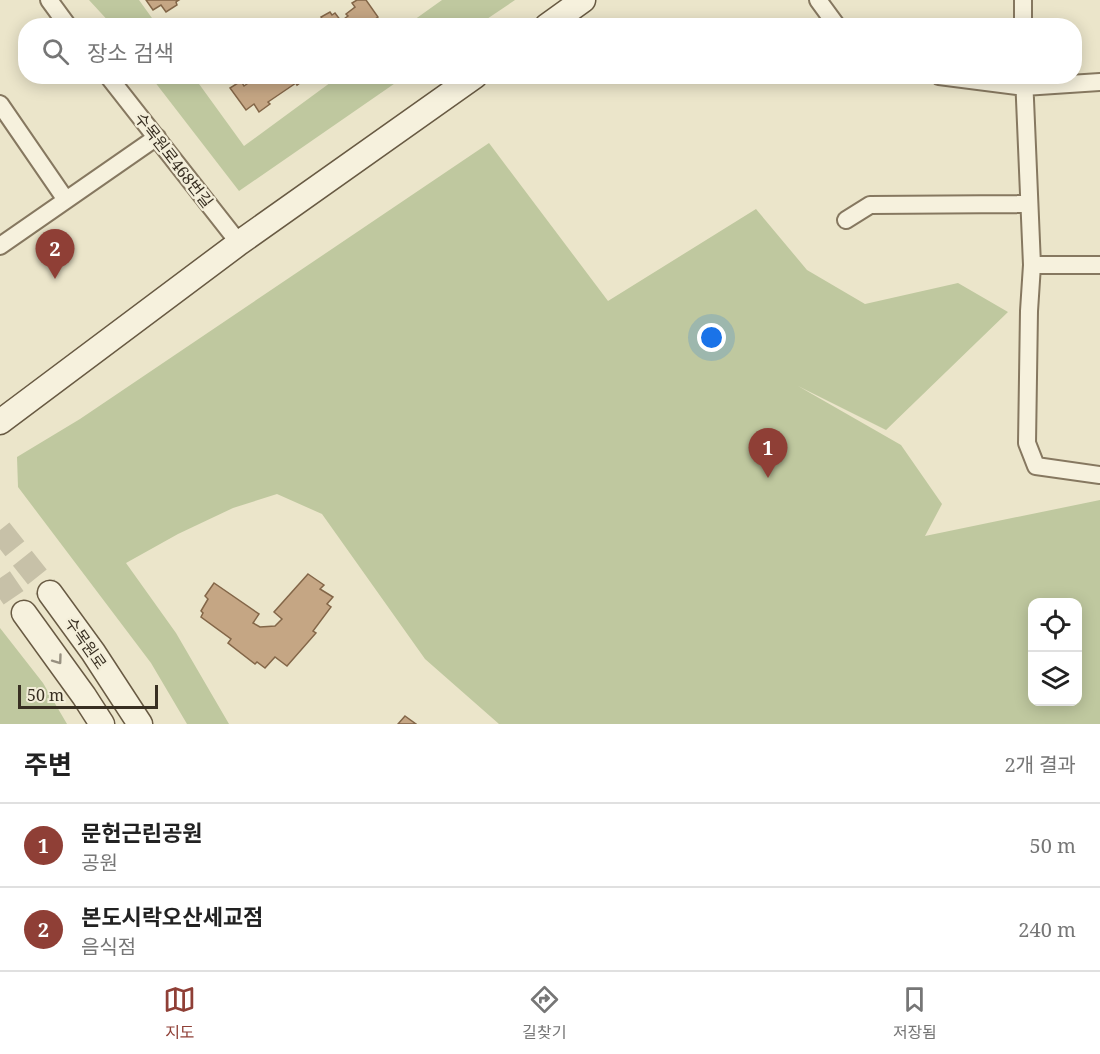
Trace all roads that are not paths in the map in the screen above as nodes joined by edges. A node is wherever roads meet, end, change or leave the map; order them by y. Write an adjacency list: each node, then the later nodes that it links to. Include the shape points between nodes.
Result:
1 (49, 0): 5 (street)
2 (583, 0): 6 (street)
3 (818, 0): 7 (street)
4 (1023, 0): 8 (street)
5 (62, 18)
6 (558, 18)
7 (831, 18)
8 (1023, 18)
9 (1082, 82): 10 (street)
10 (1100, 82)
11 (114, 84): 15 (street, 수목원로468번길)
12 (464, 84): 19 (street)
13 (1024, 84): 17 (street)
14 (0, 104): 16 (street)
15 (157, 137): 16 (street); 19 (street, 수목원로468번길)
16 (66, 200): 20 (street)
17 (1029, 204): 18 (street, via 870,205); 21 (street)
18 (846, 220)
19 (239, 243): 23 (street)
20 (0, 246)
21 (1032, 265): 22 (street); 24 (street, via 1027,443 1036,466)
22 (1100, 265)
23 (0, 422)
24 (1100, 475)
25 (50, 593): 28 (street, 수목원로)
26 (24, 613): 27 (street, 수목원로, one-way to 27)
27 (102, 724)
28 (140, 724)

